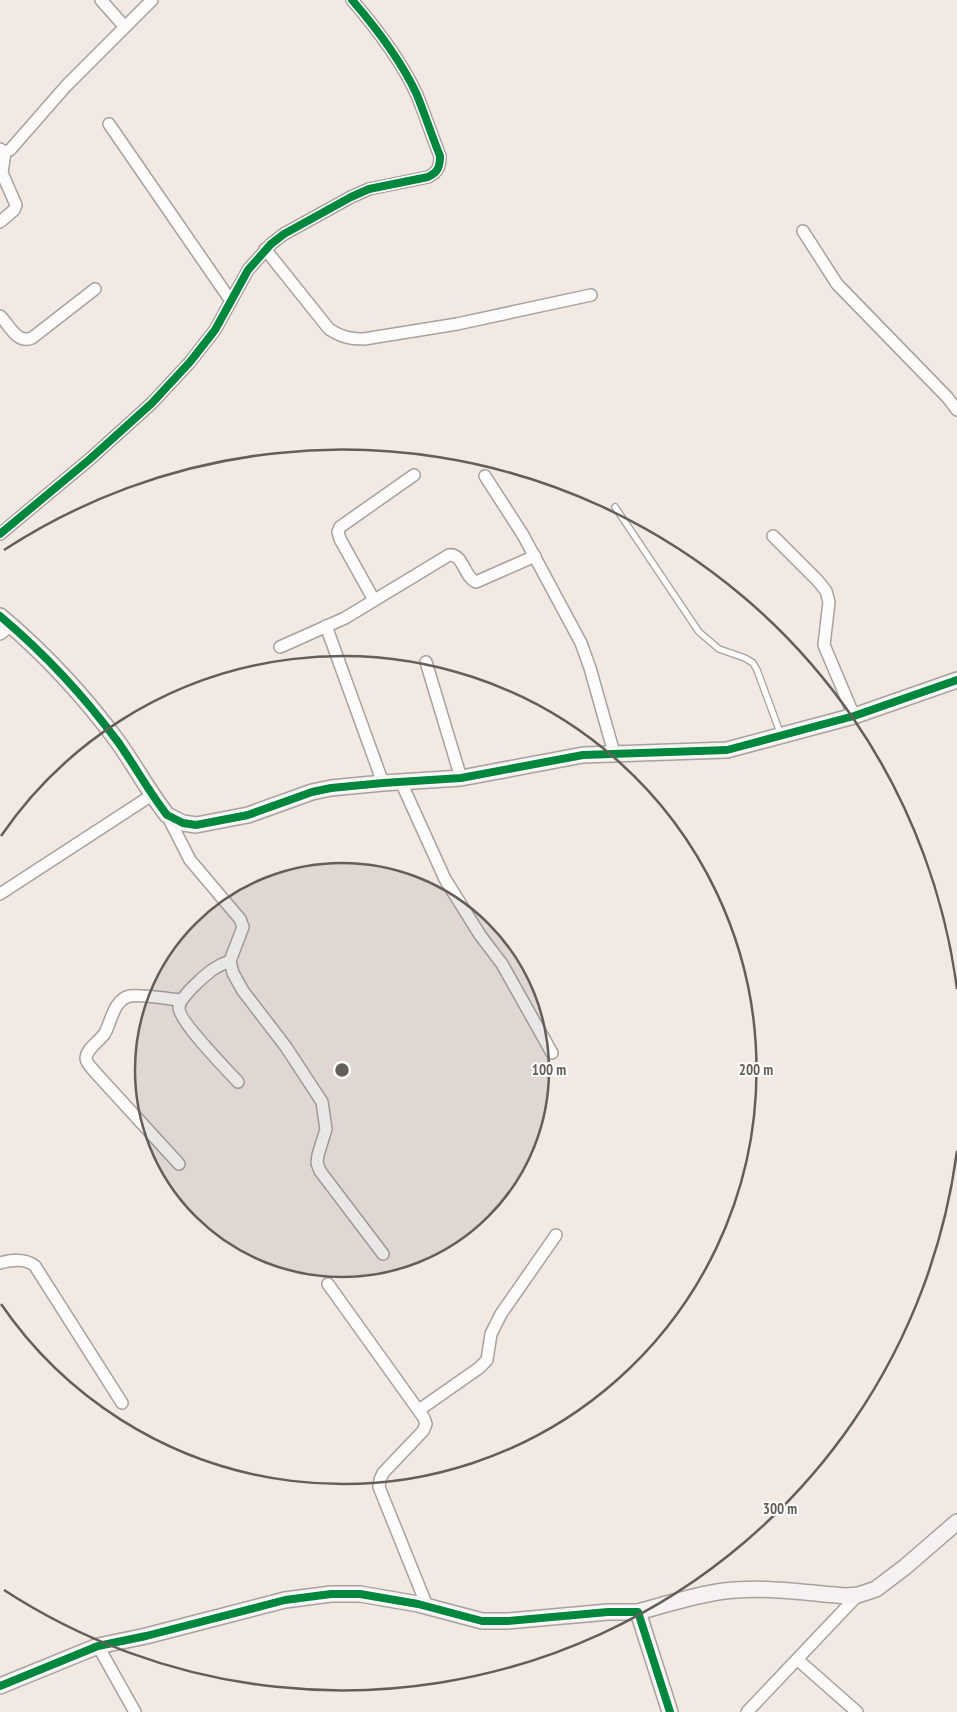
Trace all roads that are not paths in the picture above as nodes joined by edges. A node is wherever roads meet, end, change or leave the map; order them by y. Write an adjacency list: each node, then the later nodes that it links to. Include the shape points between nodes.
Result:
1 (101, 0): 4 (street)
2 (152, 0): 4 (street)
3 (352, 0): 9 (street, via 401,65 440,156 440,166 428,177 369,189 351,197 284,234)
4 (125, 27): 6 (street, via 66,86 14,146)
5 (109, 124): 12 (street)
6 (2, 151): 7 (street, via 2,173 16,205)
7 (0, 222)
8 (803, 231): 14 (street, via 837,284)
9 (265, 250): 11 (street, via 329,329 348,338 364,340 457,324); 12 (street, via 248,270)
10 (95, 289): 13 (street, via 27,340 13,332)
11 (591, 295)
12 (231, 300): 18 (street, via 207,341 152,403 90,460)
13 (0, 316)
14 (957, 410)
15 (414, 475): 21 (street, via 340,527 338,532)
16 (485, 476): 20 (street)
17 (615, 507): 28 (lane, via 698,632 719,649 753,663)
18 (0, 534)
19 (773, 536): 27 (street, via 826,591 829,602 824,645)
20 (535, 556): 21 (street, via 476,582 467,575 458,557 448,555); 29 (street, via 581,643)
21 (374, 600): 23 (street)
22 (4, 625): 33 (street, via 57,669 106,727)
23 (326, 626): 24 (street); 32 (street)
24 (280, 647)
25 (426, 662): 30 (street)
26 (957, 680): 27 (street)
27 (854, 716): 28 (street)
28 (781, 735): 29 (street, via 727,750)
29 (614, 753): 30 (street, via 583,755)
30 (461, 778): 31 (street)
31 (401, 782): 32 (street); 38 (street, via 445,879 480,936 502,964)
32 (383, 783): 34 (street, via 312,792 248,815 196,825)
33 (152, 795): 34 (street); 35 (street)
34 (167, 815): 36 (street, via 190,860 240,919 243,927)
35 (0, 894)
36 (230, 961): 37 (street, via 213,969); 42 (street, via 244,991 322,1102 326,1129 318,1155 320,1171)
37 (181, 1000): 39 (street, via 180,1015); 40 (street, via 134,996 124,999 105,1033 86,1057 86,1062)
38 (552, 1053)
39 (238, 1082)
40 (179, 1164)
41 (556, 1235): 46 (street, via 501,1314 491,1334 487,1360)
42 (383, 1254)
43 (0, 1264): 45 (street, via 22,1260 35,1266)
44 (328, 1284): 46 (street)
45 (122, 1403)
46 (419, 1410): 49 (street, via 426,1424 424,1431 383,1473 379,1487)
47 (957, 1522): 48 (street, via 899,1572)
48 (867, 1592): 50 (street, via 847,1596 765,1590 726,1591 694,1596); 52 (street)
49 (427, 1606): 50 (street, via 482,1621); 51 (street, via 360,1594 332,1594 285,1600)
50 (638, 1612): 55 (street)
51 (98, 1646): 53 (street); 54 (street)
52 (798, 1660): 56 (street); 57 (street)
53 (0, 1686)
54 (134, 1712)
55 (670, 1712)
56 (747, 1712)
57 (857, 1712)

